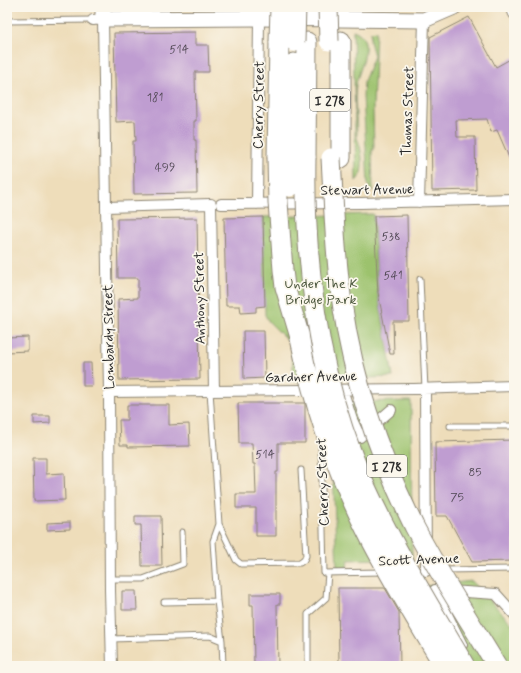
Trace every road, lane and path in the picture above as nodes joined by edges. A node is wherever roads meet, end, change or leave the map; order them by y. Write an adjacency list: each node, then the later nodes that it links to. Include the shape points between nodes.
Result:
1 (280, 7): 15 (highway, bridge)
2 (296, 7): 15 (highway, I 278, bridge)
3 (307, 7): 15 (highway, I 278)
4 (328, 7): 14 (highway, I 278, bridge)
5 (341, 7): 14 (highway)
6 (454, 7): 12 (main road)
7 (511, 7): 10 (street)
8 (207, 13): 9 (main road); 11 (main road)
9 (259, 13): 12 (main road); 20 (street, Cherry Street)
10 (514, 14)
11 (100, 15): 13 (lane); 21 (street, Lombardy Street)
12 (424, 20): 18 (street, Thomas Street)
13 (7, 21)
14 (335, 41): 53 (highway, I 278, bridge, via 336,245 343,309 353,359 365,405 398,492 420,537)
15 (293, 42): 16 (highway, I 278)
16 (291, 157): 50 (highway, bridge, via 279,214 284,281 300,334 316,403 346,487 364,527); 51 (highway, I 278, bridge, via 306,221 311,286 322,349 337,410 358,469 385,527)
17 (514, 199): 18 (street, Stewart Avenue)
18 (419, 202): 20 (street, Stewart Avenue)
19 (216, 204): 20 (street, Stewart Avenue); 21 (street, Stewart Avenue); 26 (street, Anthony Street)
20 (257, 204)
21 (106, 207): 27 (street, Lombardy Street)
22 (420, 279): 24 (lane)
23 (514, 386): 24 (street, Gardner Avenue)
24 (425, 389): 25 (street, Gardner Avenue); 37 (street)
25 (320, 390): 26 (street, Gardner Avenue); 32 (street, Cherry Street)
26 (212, 391): 27 (street, Gardner Avenue); 34 (lane)
27 (109, 392): 41 (street, Lombardy Street)
28 (345, 398): 29 (street, via 360,438)
29 (390, 410)
30 (450, 426): 31 (lane)
31 (514, 426)
32 (321, 431): 40 (lane, Cherry Street)
33 (301, 470): 34 (lane, via 306,556 300,563 241,564 236,560)
34 (219, 524): 42 (lane, via 213,542)
35 (182, 532): 41 (lane, via 183,564 143,579)
36 (514, 569): 37 (lane, Scott Avenue)
37 (421, 571): 39 (lane, Scott Avenue)
38 (394, 572): 40 (lane, Scott Avenue)
39 (402, 572)
40 (326, 573): 49 (lane, Cherry Street, via 326,598 308,614)
41 (110, 579): 45 (street, Lombardy Street)
42 (217, 601): 43 (lane); 46 (lane)
43 (164, 602)
44 (514, 614): 52 (street, via 496,594 435,590)
45 (112, 639): 46 (lane, via 210,636); 47 (street, Lombardy Street)
46 (222, 641): 48 (lane)
47 (112, 666)
48 (223, 666)
49 (308, 666)
50 (444, 666)
51 (465, 666)
52 (473, 666)
53 (497, 666)

